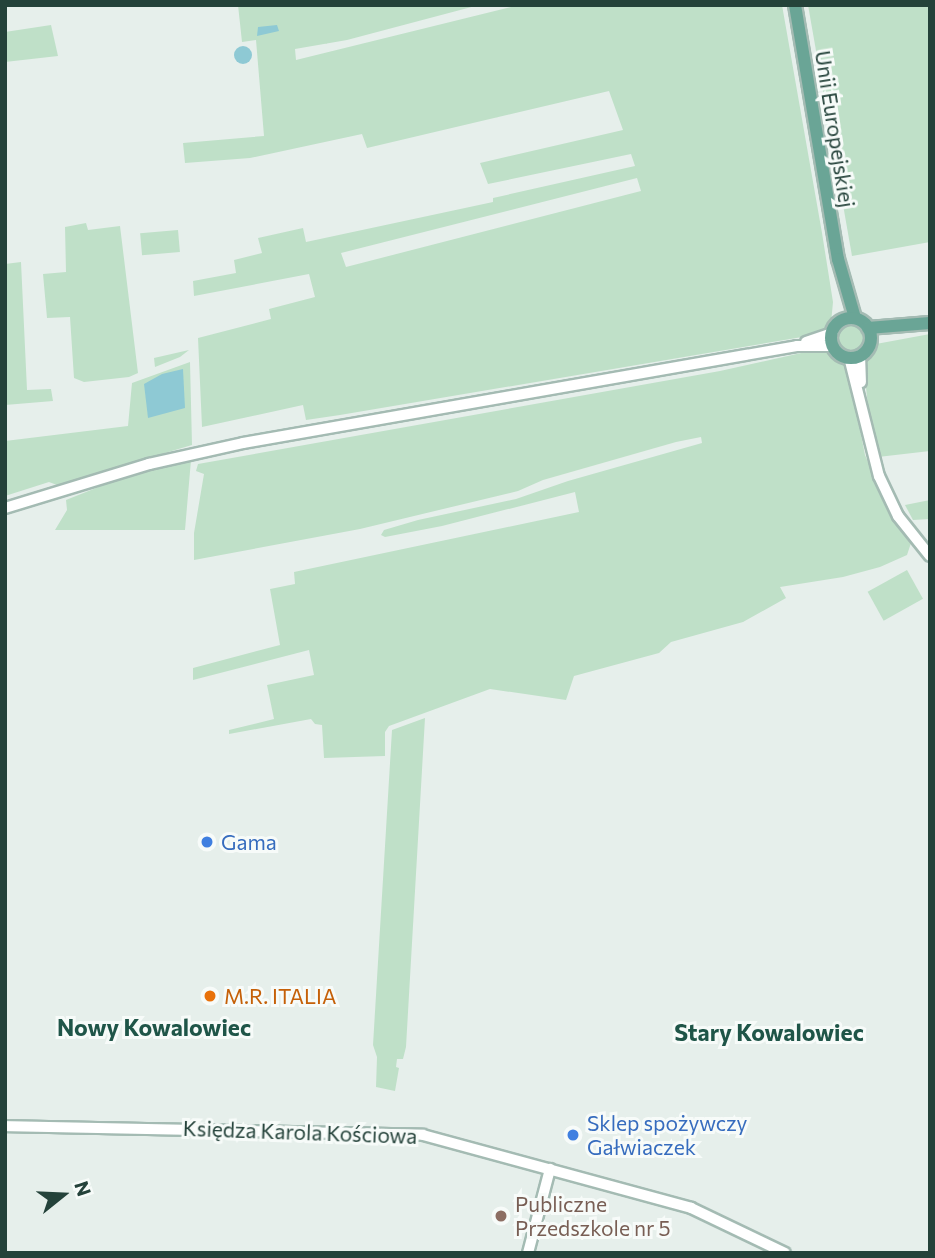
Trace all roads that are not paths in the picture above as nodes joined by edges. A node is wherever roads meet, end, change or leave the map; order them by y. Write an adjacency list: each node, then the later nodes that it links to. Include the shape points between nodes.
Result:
1 (795, 5): 2 (main road, Unii Europejskiej)
2 (849, 319): 4 (main road); 5 (main road)
3 (930, 323): 4 (main road)
4 (869, 334): 6 (main road)
5 (832, 339): 6 (main road, via 841,355); 7 (street, via 195,452)
6 (854, 356): 8 (street, via 870,447 887,495)
7 (5, 508)
8 (930, 556)
9 (5, 1126): 10 (street, Księdza Karola Kościowa, via 411,1134)
10 (550, 1169): 11 (street); 12 (street, Księdza Karola Kościowa, via 691,1208)
11 (528, 1253)
12 (785, 1253)

